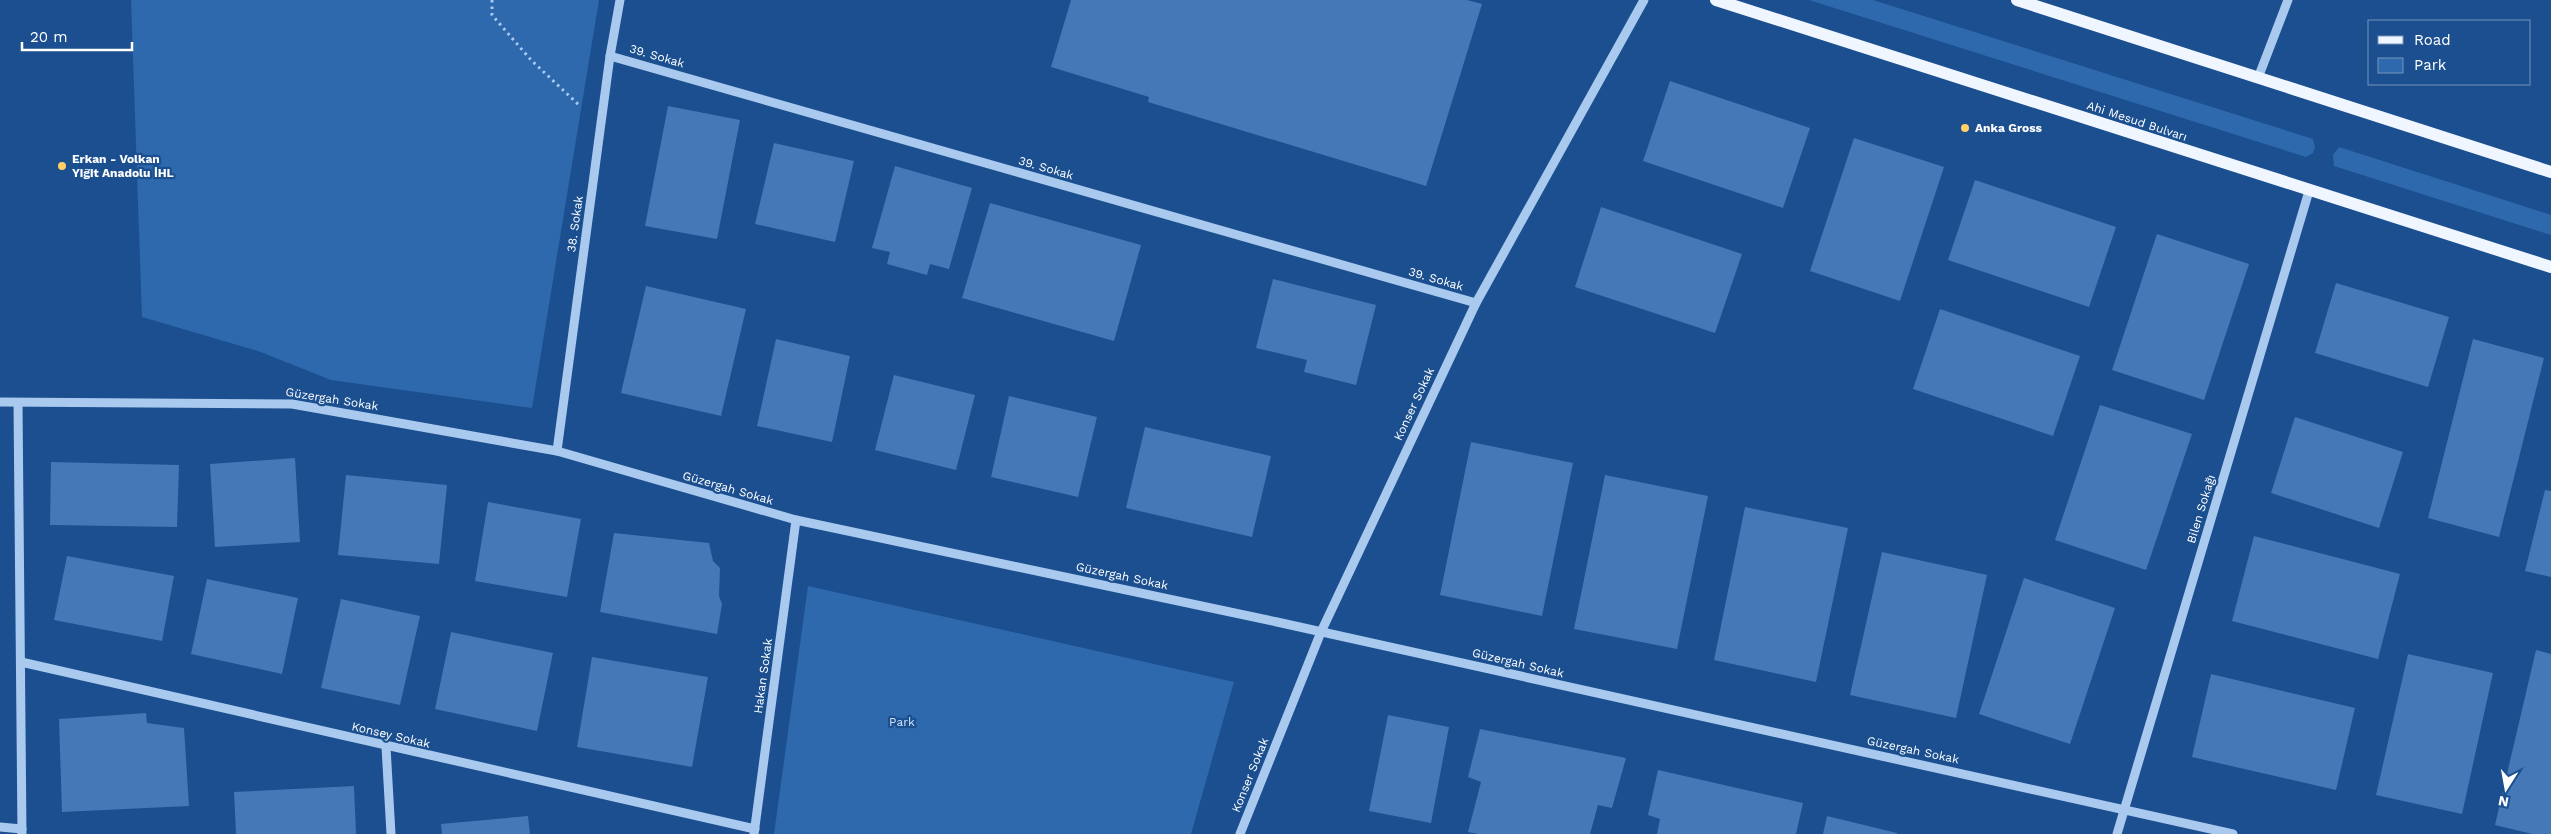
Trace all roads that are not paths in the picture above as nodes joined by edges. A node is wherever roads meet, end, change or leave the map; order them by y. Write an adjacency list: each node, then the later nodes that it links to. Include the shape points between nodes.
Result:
1 (620, 0): 6 (street, 38. Sokak)
2 (1644, 0): 11 (street, Konser Sokak)
3 (1716, 0): 9 (main road, Ahi Mesud Bulvarı)
4 (2017, 0): 7 (main road)
5 (2288, 0): 7 (street)
6 (610, 56): 11 (street, 39. Sokak); 14 (street, 38. Sokak)
7 (2258, 78): 8 (main road)
8 (2551, 172)
9 (2309, 191): 10 (main road, Ahi Mesud Bulvarı); 19 (street, Bilen Sokağı)
10 (2551, 267)
11 (1476, 303): 16 (street, Konser Sokak)
12 (0, 402): 13 (street, Güzergah Sokak)
13 (18, 403): 14 (street, Güzergah Sokak, via 292,404); 17 (street)
14 (557, 451): 15 (street, Güzergah Sokak)
15 (796, 520): 16 (street, Güzergah Sokak); 22 (street, Hakan Sokak)
16 (1321, 632): 19 (street, Güzergah Sokak); 24 (street, Konser Sokak)
17 (22, 662): 18 (street, Konsey Sokak); 21 (street)
18 (386, 747): 22 (street, Konsey Sokak); 23 (street)
19 (2124, 808): 25 (street, Bilen Sokağı); 26 (street, Güzergah Sokak)
20 (0, 827): 21 (street)
21 (22, 832)
22 (755, 832)
23 (391, 834)
24 (1240, 834)
25 (2117, 834)
26 (2233, 834)

